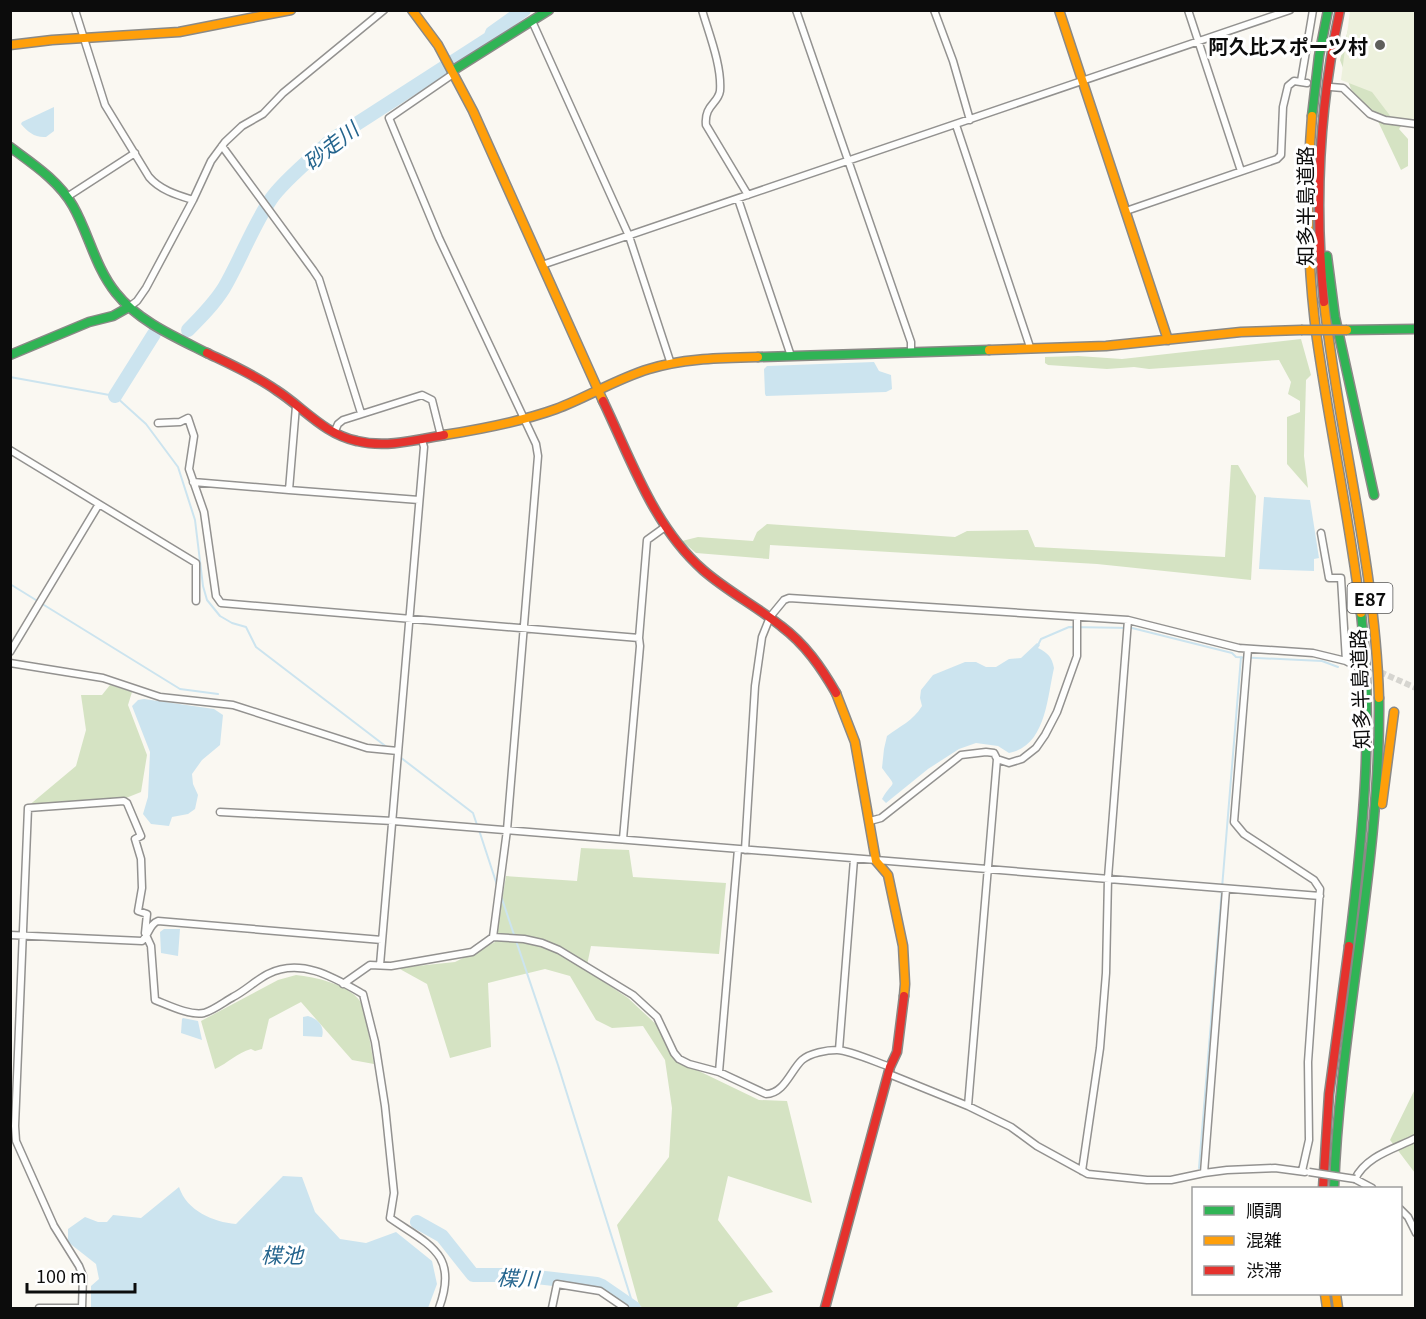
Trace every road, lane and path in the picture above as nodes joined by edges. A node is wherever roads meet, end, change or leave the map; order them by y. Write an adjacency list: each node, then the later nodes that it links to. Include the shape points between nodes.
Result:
1 (75, 10): 16 (street)
2 (384, 10): 25 (street)
3 (412, 10): 19 (main road)
4 (549, 10): 15 (main road)
5 (702, 10): 30 (street, via 716,55 720,92 705,117 706,125)
6 (796, 10): 28 (street)
7 (934, 10): 22 (street)
8 (1059, 10): 20 (main road)
9 (1188, 10): 17 (street)
10 (1290, 10): 17 (street)
11 (1313, 10): 29 (street, via 1304,82 1290,83 1286,92 1281,155)
12 (1328, 10): 107 (main road, 知多半島道路 / E87, via 1309,140 1308,238 1324,382 1354,558 1363,641 1367,741 1358,874 1329,1090)
13 (1340, 10): 31 (main road, 知多半島道路 / E87, via 1323,108)
14 (289, 11): 16 (main road, via 179,32)
15 (532, 21): 19 (main road); 36 (street)
16 (83, 38): 18 (main road); 27 (street, via 105,105)
17 (1198, 42): 20 (street); 29 (street)
18 (10, 45)
19 (450, 68): 37 (main road); 49 (street, via 389,118 439,238)
20 (1082, 82): 22 (street); 35 (main road)
21 (1331, 87): 23 (street, via 1343,88 1370,114)
22 (970, 120): 24 (street)
23 (1416, 124)
24 (956, 125): 28 (street); 41 (street)
25 (222, 146): 34 (street); 48 (street, via 321,284)
26 (10, 147): 32 (main road, via 43,171)
27 (135, 153): 32 (street); 34 (street, via 155,184)
28 (847, 160): 30 (street); 42 (street)
29 (1241, 171): 35 (street)
30 (748, 195): 33 (street)
31 (1319, 196): 57 (main road, via 1335,317); 87 (main road, 知多半島道路 / E87, via 1326,319 1375,639 1379,741)
32 (68, 198): 38 (main road, via 98,267)
33 (738, 199): 36 (street); 44 (street)
34 (194, 200): 38 (street, via 146,288)
35 (1126, 211): 40 (main road)
36 (629, 236): 37 (street); 45 (street)
37 (542, 265): 46 (main road)
38 (129, 307): 43 (main road); 47 (main road, via 159,327 238,367)
39 (1416, 329): 40 (main road, bridge, via 1241,332)
40 (1168, 340): 41 (main road)
41 (1029, 347): 42 (main road)
42 (911, 351): 44 (main road)
43 (10, 355)
44 (791, 356): 45 (main road, via 711,358)
45 (671, 364): 46 (main road, via 636,373)
46 (598, 390): 49 (main road); 60 (main road)
47 (296, 406): 51 (main road); 56 (street)
48 (361, 413): 51 (street, via 341,420); 52 (street, via 426,396 432,400)
49 (523, 419): 52 (main road); 67 (street, via 538,456)
50 (158, 423): 55 (street, via 188,418 194,436 189,469)
51 (334, 433): 53 (main road, via 377,445)
52 (441, 436): 53 (main road)
53 (422, 440): 58 (street)
54 (10, 450): 59 (street)
55 (193, 482): 56 (street); 65 (street, via 204,512 220,603)
56 (289, 490): 58 (street)
57 (1374, 495)
58 (419, 500): 65 (street)
59 (99, 504): 62 (street, via 199,563); 70 (street)
60 (665, 527): 63 (main road, via 703,570); 68 (street, via 647,540)
61 (1320, 533): 71 (street, via 1329,578 1341,578)
62 (196, 601)
63 (770, 617): 64 (street, via 789,598); 79 (main road, via 810,653 838,696 855,742); 82 (street, via 762,637 755,686)
64 (1077, 617): 66 (street); 76 (street, via 1077,656 1045,735 1022,759 1009,763)
65 (408, 619): 67 (street); 75 (street)
66 (1128, 620): 69 (street); 86 (street)
67 (524, 628): 68 (street); 80 (street)
68 (639, 638): 81 (street)
69 (1248, 650): 71 (street, via 1313,653); 89 (street, via 1234,822 1244,834 1314,880)
70 (10, 652)
71 (1346, 661): 73 (street)
72 (10, 663): 75 (street, via 103,678 160,697 228,704 367,748)
73 (1359, 668)
74 (1394, 712): 87 (main road, via 1374,868)
75 (398, 750): 78 (street)
76 (997, 759): 79 (street, via 994,753 986,752 961,755 881,818); 85 (street)
77 (220, 812): 78 (street)
78 (393, 821): 80 (street); 94 (street)
79 (870, 821): 84 (main road)
80 (507, 830): 81 (street); 93 (street)
81 (623, 839): 82 (street)
82 (742, 850): 83 (street); 99 (street)
83 (854, 859): 84 (street); 97 (street)
84 (876, 861): 85 (street); 98 (main road, via 888,875 903,946 904,984 897,1052)
85 (988, 870): 86 (street); 100 (street)
86 (1108, 878): 88 (street); 103 (street, via 1100,1048)
87 (1369, 878): 108 (main road, 知多半島道路 / E87, via 1339,1093)
88 (1226, 889): 89 (street); 105 (street)
89 (1320, 896): 104 (street)
90 (10, 935): 91 (street)
91 (23, 936): 92 (street, via 142,941); 92 (street, via 28,808 124,801 141,836 135,839 141,859 138,911 147,914); 102 (street)
92 (148, 936): 94 (street, via 158,921); 96 (street, via 154,998 193,1013 204,1013 269,974 293,967 318,971)
93 (493, 937): 95 (street, via 472,952); 99 (street, via 542,943 594,970 633,995 657,1017 679,1059)
94 (382, 940): 95 (street)
95 (380, 965): 96 (street, via 370,965)
96 (343, 984): 114 (street, via 363,994 375,1042 394,1193 390,1218 430,1245 442,1261 447,1279)
97 (839, 1050): 98 (street); 99 (street, via 803,1059 772,1094)
98 (890, 1071): 100 (street); 117 (main road)
99 (719, 1072)
100 (968, 1106): 103 (street, via 1011,1127)
101 (1416, 1138): 106 (street, via 1374,1158 1359,1170)
102 (13, 1141): 113 (street, via 54,1226 79,1266 83,1276)
103 (1082, 1171): 105 (street, via 1147,1180)
104 (1305, 1172): 105 (street, via 1275,1168); 106 (street, bridge)
105 (1204, 1173)
106 (1355, 1179): 109 (street)
107 (1323, 1187)
108 (1334, 1187)
109 (1370, 1187)
110 (1402, 1210): 111 (street)
111 (1416, 1233)
112 (39, 1308): 113 (street)
113 (82, 1308)
114 (439, 1308)
115 (552, 1308): 116 (street, via 557,1284 600,1291)
116 (625, 1308)
117 (825, 1308)

